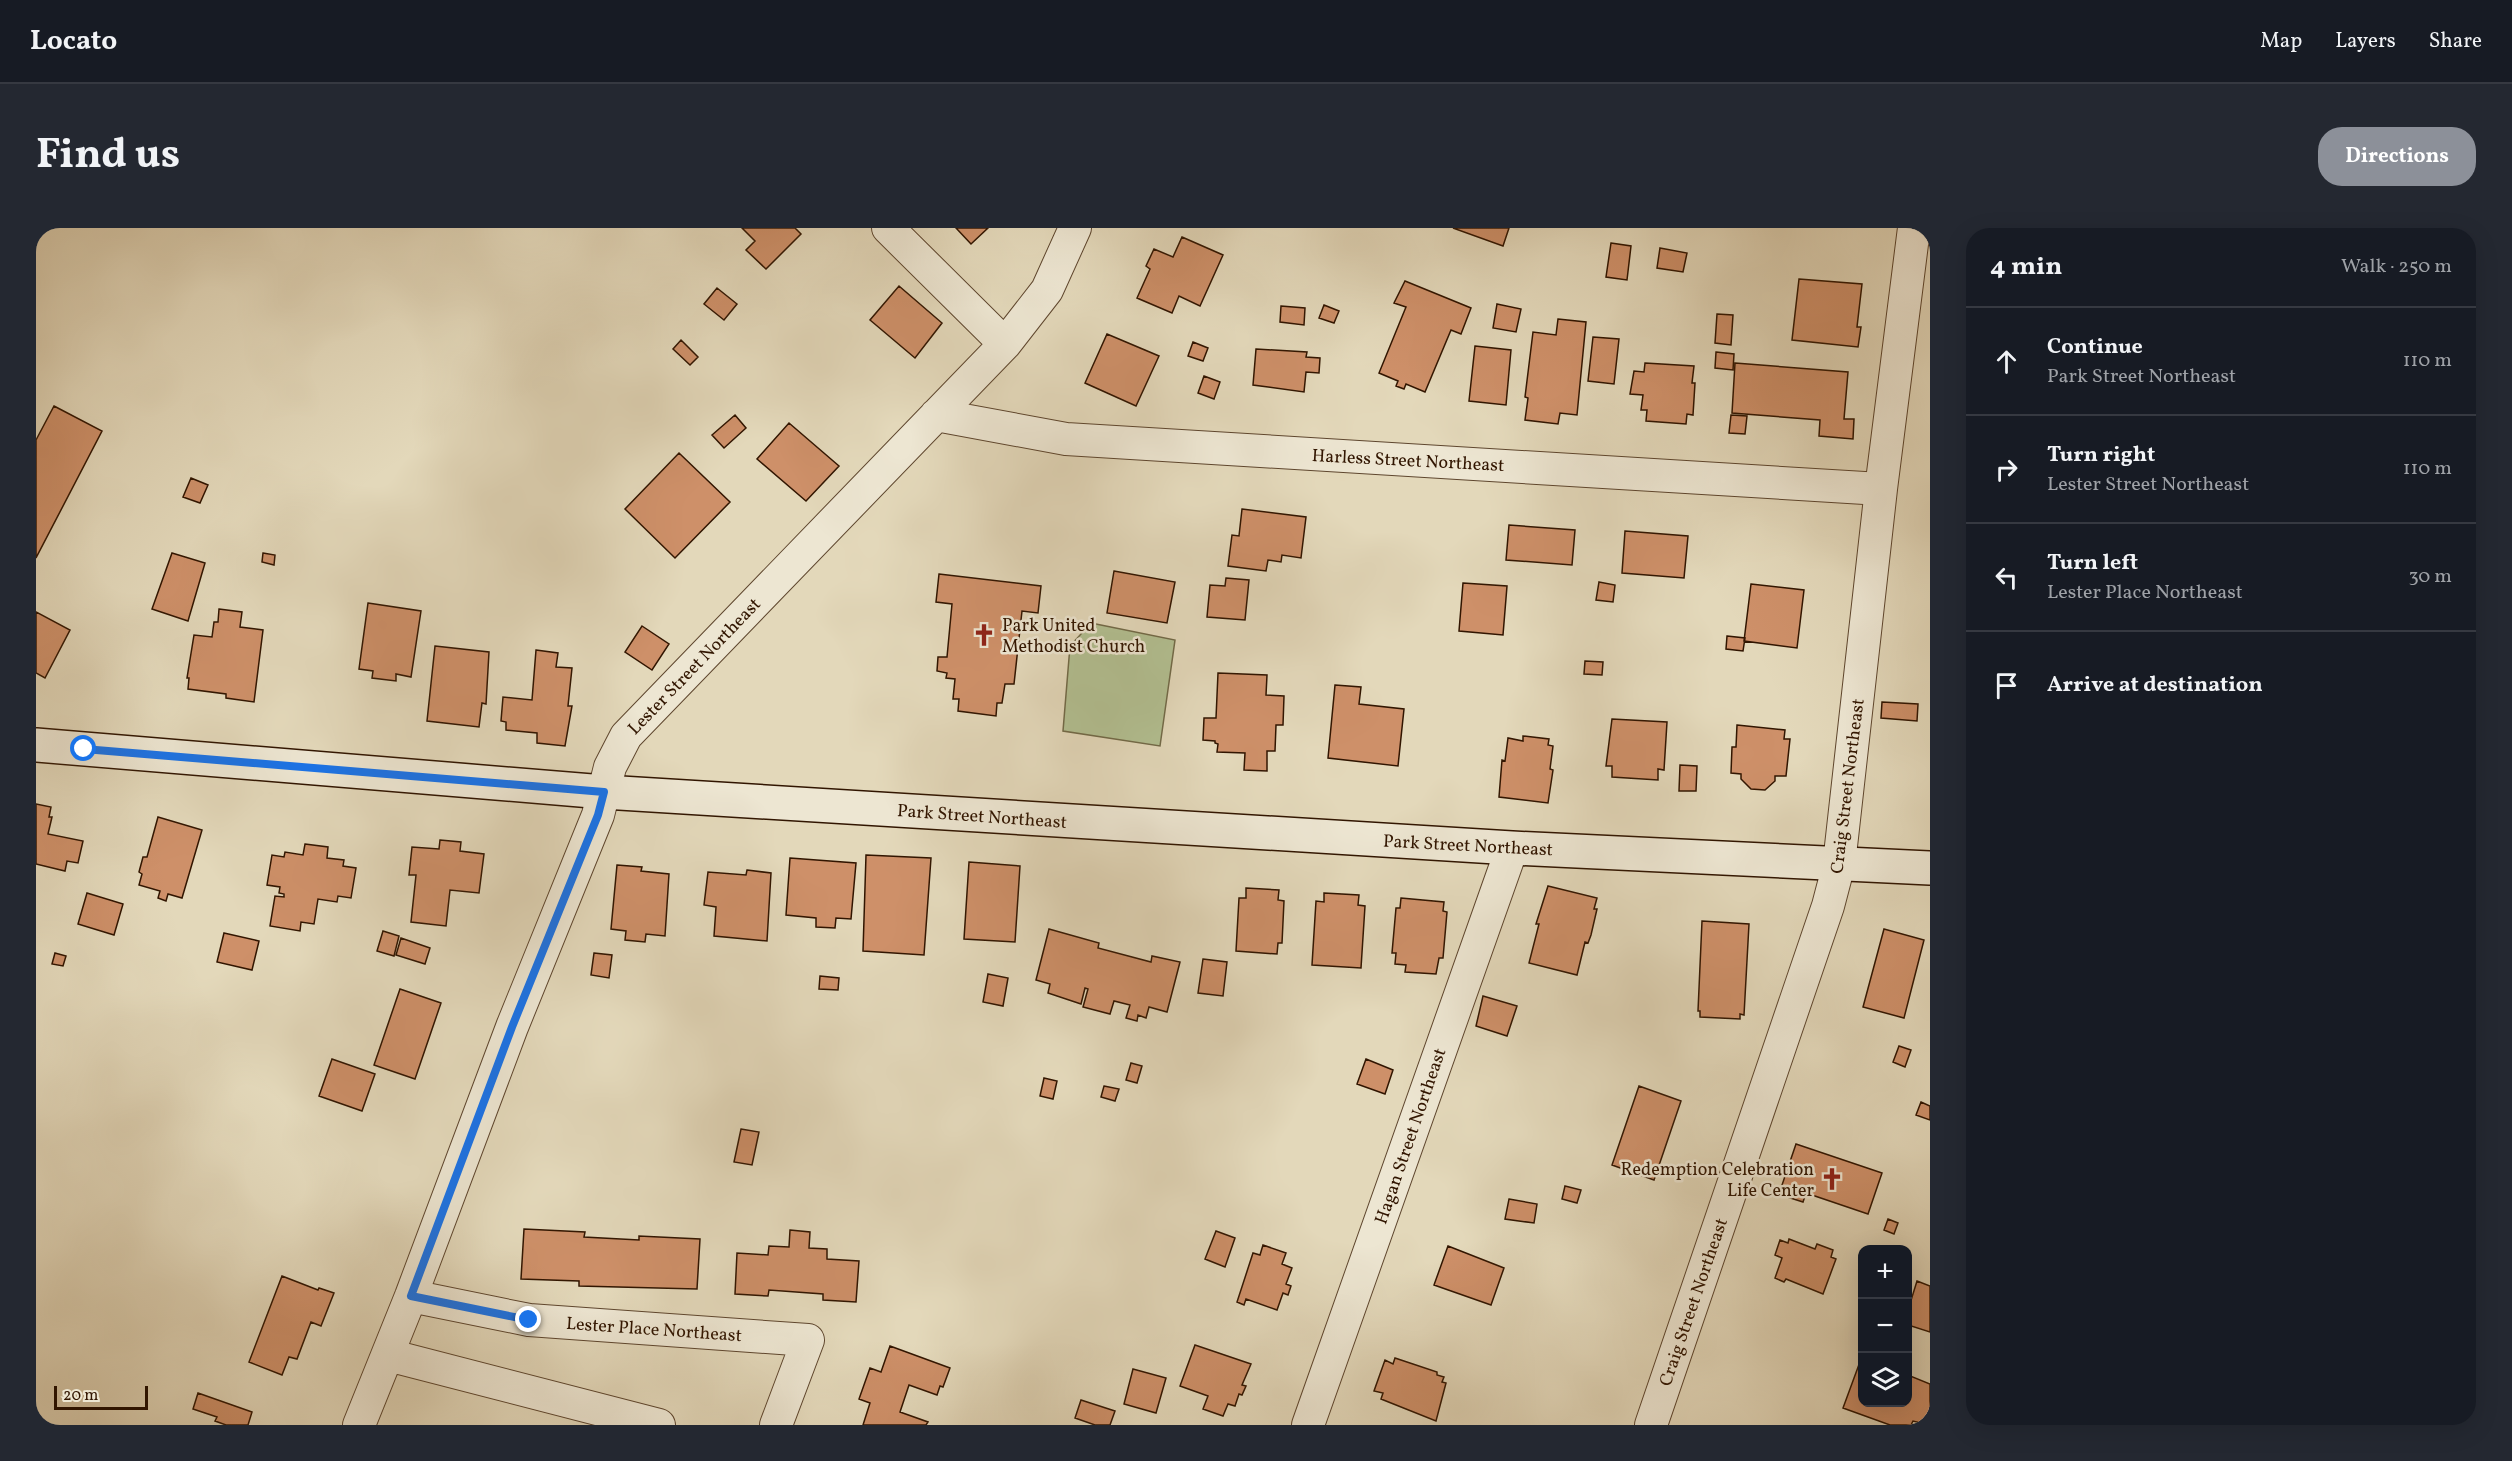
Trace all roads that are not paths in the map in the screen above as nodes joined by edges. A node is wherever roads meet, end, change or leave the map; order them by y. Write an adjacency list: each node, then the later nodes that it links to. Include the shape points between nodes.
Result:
1 (888, 228): 4 (street)
2 (1075, 228): 4 (street, Lester Street Northeast, via 1047,290)
3 (1914, 228): 6 (street, Craig Street Northeast)
4 (1005, 344): 5 (street, Lester Street Northeast)
5 (936, 415): 6 (street, Harless Street Northeast, via 1066,439); 8 (street, Lester Street Northeast, via 626,736 610,767)
6 (1881, 489): 10 (street, Craig Street Northeast)
7 (36, 745): 8 (street, Park Street Northeast)
8 (604, 792): 9 (street, Park Street Northeast); 12 (street, Lester Street Northeast)
9 (1512, 848): 10 (street, Park Street Northeast); 18 (street, Hagan Street Northeast)
10 (1839, 864): 11 (street, Park Street Northeast); 14 (street, Craig Street Northeast)
11 (1930, 868)
12 (411, 1296): 13 (street, Lester Street Northeast); 17 (street, Lester Place Northeast, via 529,1320 808,1340)
13 (388, 1355): 15 (street, Lester Street Northeast); 16 (street)
14 (1657, 1423)
15 (359, 1425)
16 (659, 1425)
17 (776, 1425)
18 (1308, 1425)

